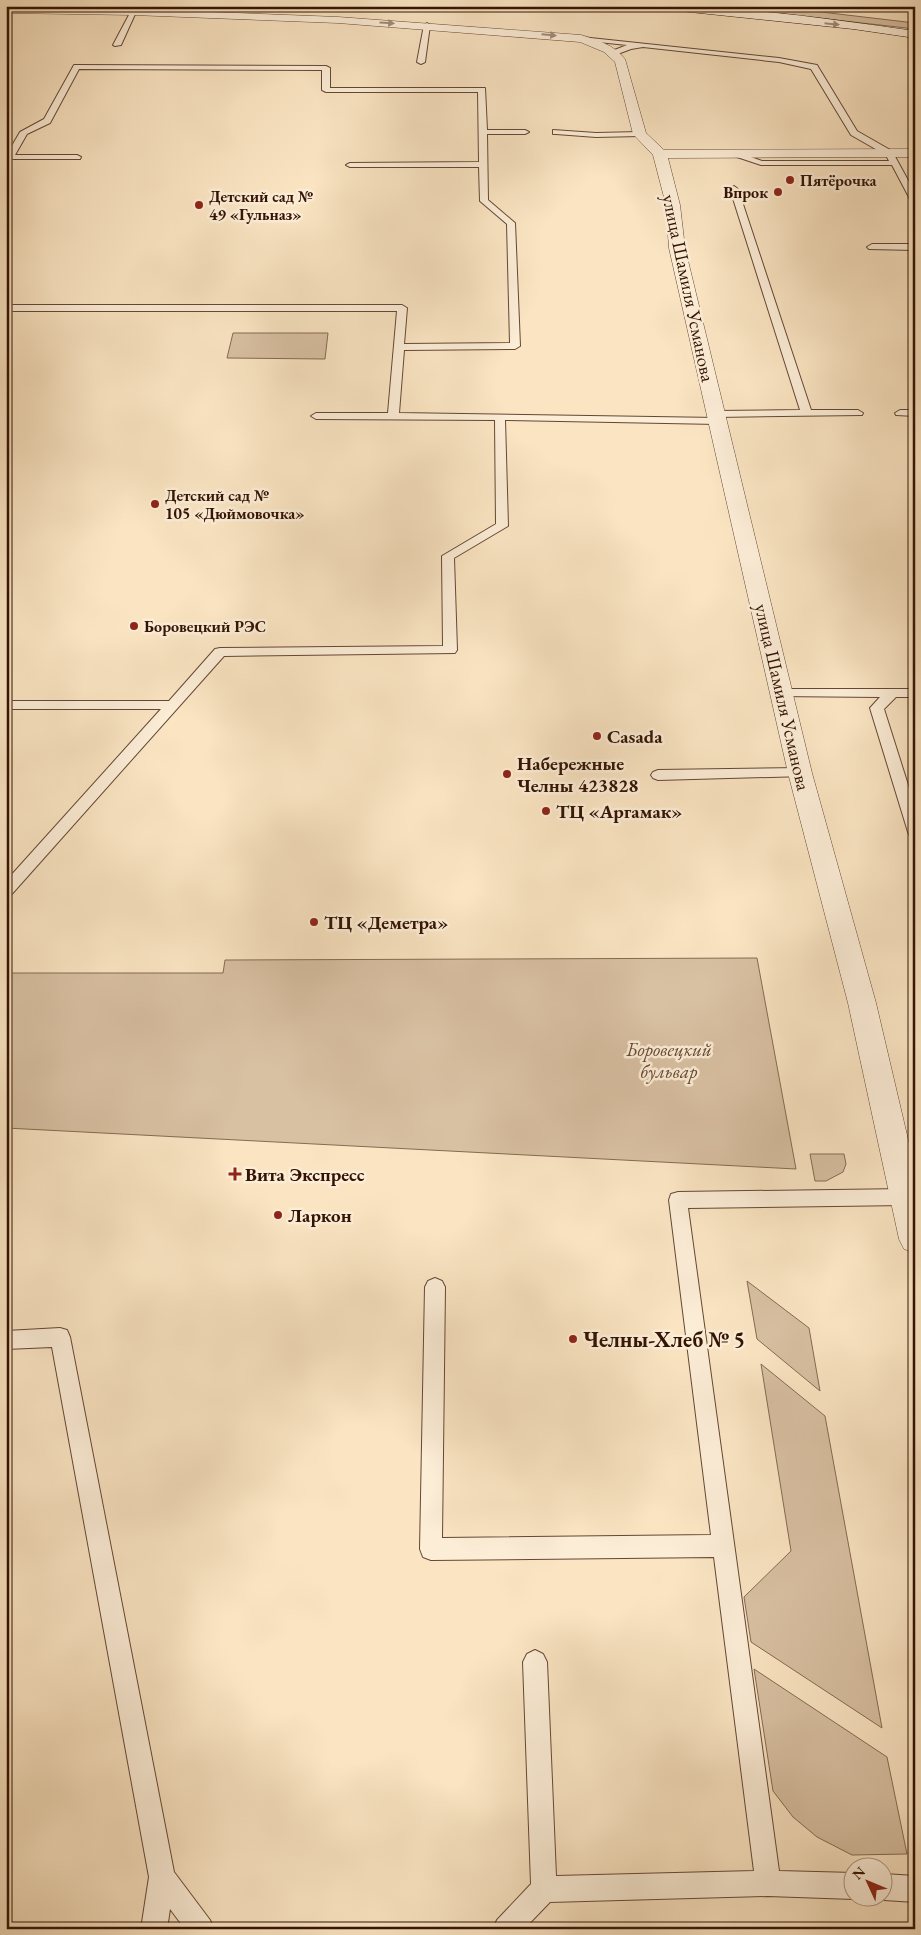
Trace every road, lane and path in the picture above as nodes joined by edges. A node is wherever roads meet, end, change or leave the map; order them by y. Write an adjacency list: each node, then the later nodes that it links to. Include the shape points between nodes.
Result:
1 (661, 6): 5 (street, one-way to 5)
2 (6, 10): 3 (street)
3 (133, 12): 4 (street, one-way to 4); 7 (lane)
4 (427, 25): 6 (street, one-way to 6); 10 (lane)
5 (915, 35)
6 (581, 39): 8 (lane); 9 (street)
7 (117, 45)
8 (643, 45): 9 (lane); 18 (lane, via 814,67 854,133)
9 (615, 53): 14 (street, via 621,62)
10 (421, 62)
11 (483, 132): 12 (lane); 19 (lane, via 482,90 326,90 326,68 107,64 77,67 47,121 24,132); 21 (lane)
12 (525, 132)
13 (556, 132): 14 (lane)
14 (640, 134): 16 (street)
15 (915, 153): 18 (street)
16 (660, 154): 18 (street); 35 (street, улица Шамиля Усманова, via 673,205 675,237)
17 (77, 157): 19 (lane)
18 (892, 158): 23 (lane)
19 (8, 160)
20 (350, 164): 21 (lane)
21 (483, 164): 27 (lane, via 484,201 511,223 514,346)
22 (734, 189): 31 (lane)
23 (915, 201)
24 (915, 246): 25 (lane)
25 (872, 247)
26 (6, 308): 27 (lane, via 402,308)
27 (399, 347): 33 (lane)
28 (858, 413): 31 (lane)
29 (900, 413): 30 (lane)
30 (915, 413)
31 (807, 414): 35 (lane)
32 (316, 416): 33 (lane)
33 (393, 416): 34 (lane)
34 (500, 417): 35 (lane); 39 (lane, via 502,526 448,556 450,650 220,652)
35 (717, 418): 37 (street, улица Шамиля Усманова)
36 (915, 692): 38 (lane)
37 (781, 693): 38 (lane); 41 (street, улица Шамиля Усманова)
38 (892, 693): 43 (lane, via 877,708)
39 (173, 704): 40 (lane); 44 (lane)
40 (6, 705)
41 (800, 773): 42 (lane); 45 (street, улица Шамиля Усманова, via 862,1004)
42 (658, 775)
43 (915, 832)
44 (6, 891)
45 (906, 1197): 46 (street, улица Шамиля Усманова); 49 (lane, via 678,1200)
46 (915, 1239)
47 (435, 1287): 49 (lane, via 431,1549)
48 (6, 1340): 51 (lane, via 60,1337)
49 (724, 1546): 52 (lane)
50 (535, 1662): 55 (lane)
51 (162, 1877): 57 (lane); 58 (lane)
52 (768, 1883): 53 (lane); 55 (lane)
53 (844, 1886)
54 (894, 1888): 56 (lane)
55 (544, 1889): 59 (lane)
56 (915, 1889)
57 (154, 1929)
58 (201, 1929)
59 (506, 1929)

